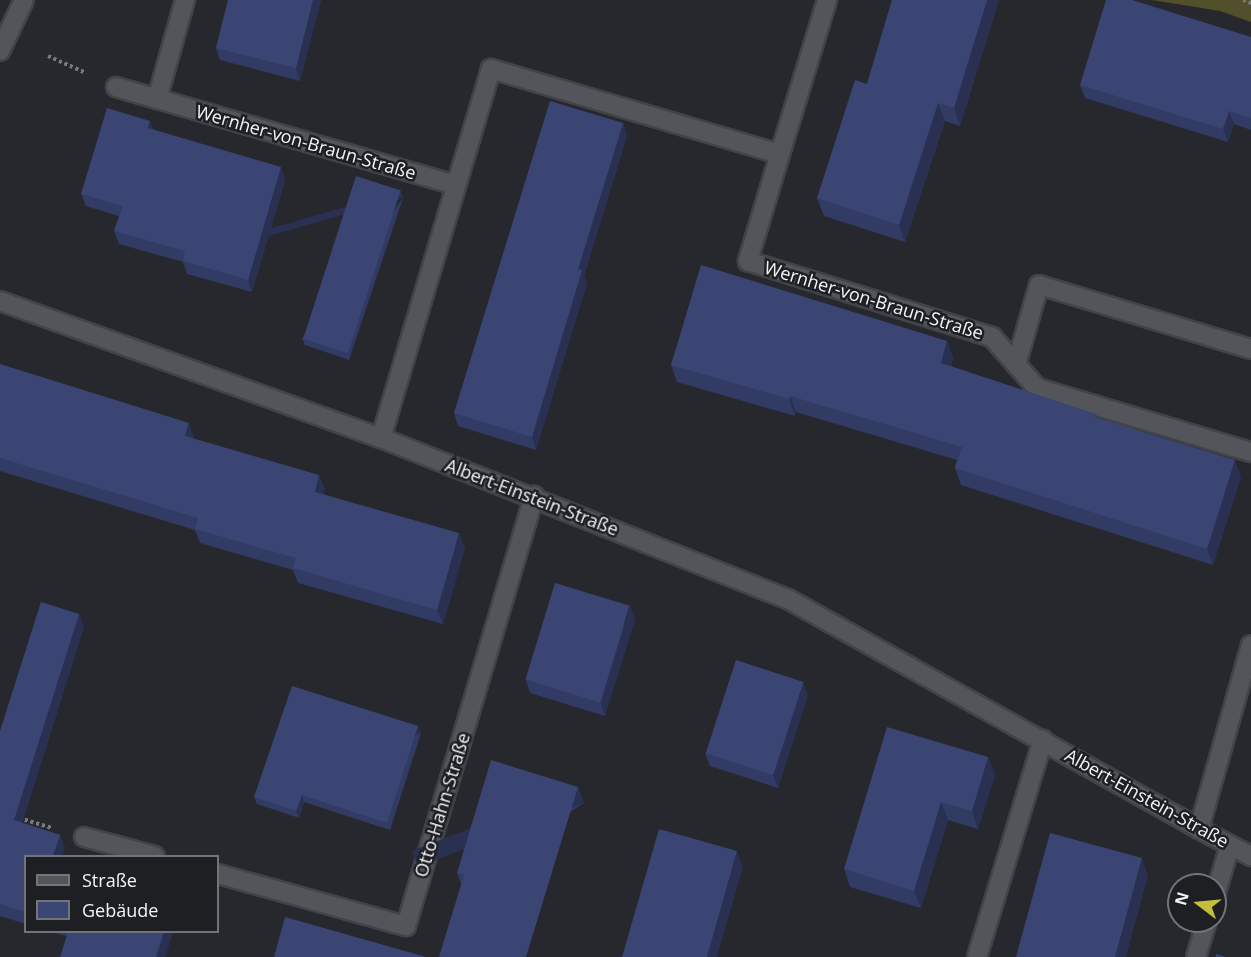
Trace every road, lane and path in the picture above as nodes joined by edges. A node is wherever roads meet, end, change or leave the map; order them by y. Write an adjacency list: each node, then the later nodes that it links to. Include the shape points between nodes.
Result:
1 (24, 0): 6 (street)
2 (185, 0): 9 (street)
3 (827, 0): 10 (street)
4 (1243, 0): 5 (path)
5 (1251, 3)
6 (0, 51)
7 (48, 56): 8 (path)
8 (116, 87): 9 (street, Wernher-von-Braun-Straße)
9 (157, 99): 11 (street, Wernher-von-Braun-Straße)
10 (780, 154): 11 (street, via 490,69); 14 (street, Wernher-von-Braun-Straße, via 748,261 992,337)
11 (455, 185): 15 (street)
12 (0, 301): 15 (street, Albert-Einstein-Straße)
13 (1251, 349): 14 (street, via 1039,285)
14 (1016, 365): 16 (street, Wernher-von-Braun-Straße, via 1037,388)
15 (381, 438): 17 (street, Albert-Einstein-Straße)
16 (1251, 452)
17 (534, 496): 19 (street, Albert-Einstein-Straße, via 788,599); 27 (street, Otto-Hahn-Straße, via 406,926)
18 (1251, 645): 21 (street)
19 (1043, 740): 21 (street, Albert-Einstein-Straße); 29 (street, Albert-Einstein-Straße)
20 (10, 816): 22 (path)
21 (1199, 830): 23 (street, Albert-Einstein-Straße)
22 (84, 837): 24 (street)
23 (1230, 845): 25 (street, Albert-Einstein-Straße); 26 (street)
24 (151, 855)
25 (1251, 856)
26 (1222, 873)
27 (219, 874)
28 (1203, 933): 30 (street)
29 (977, 957)
30 (1196, 957)

